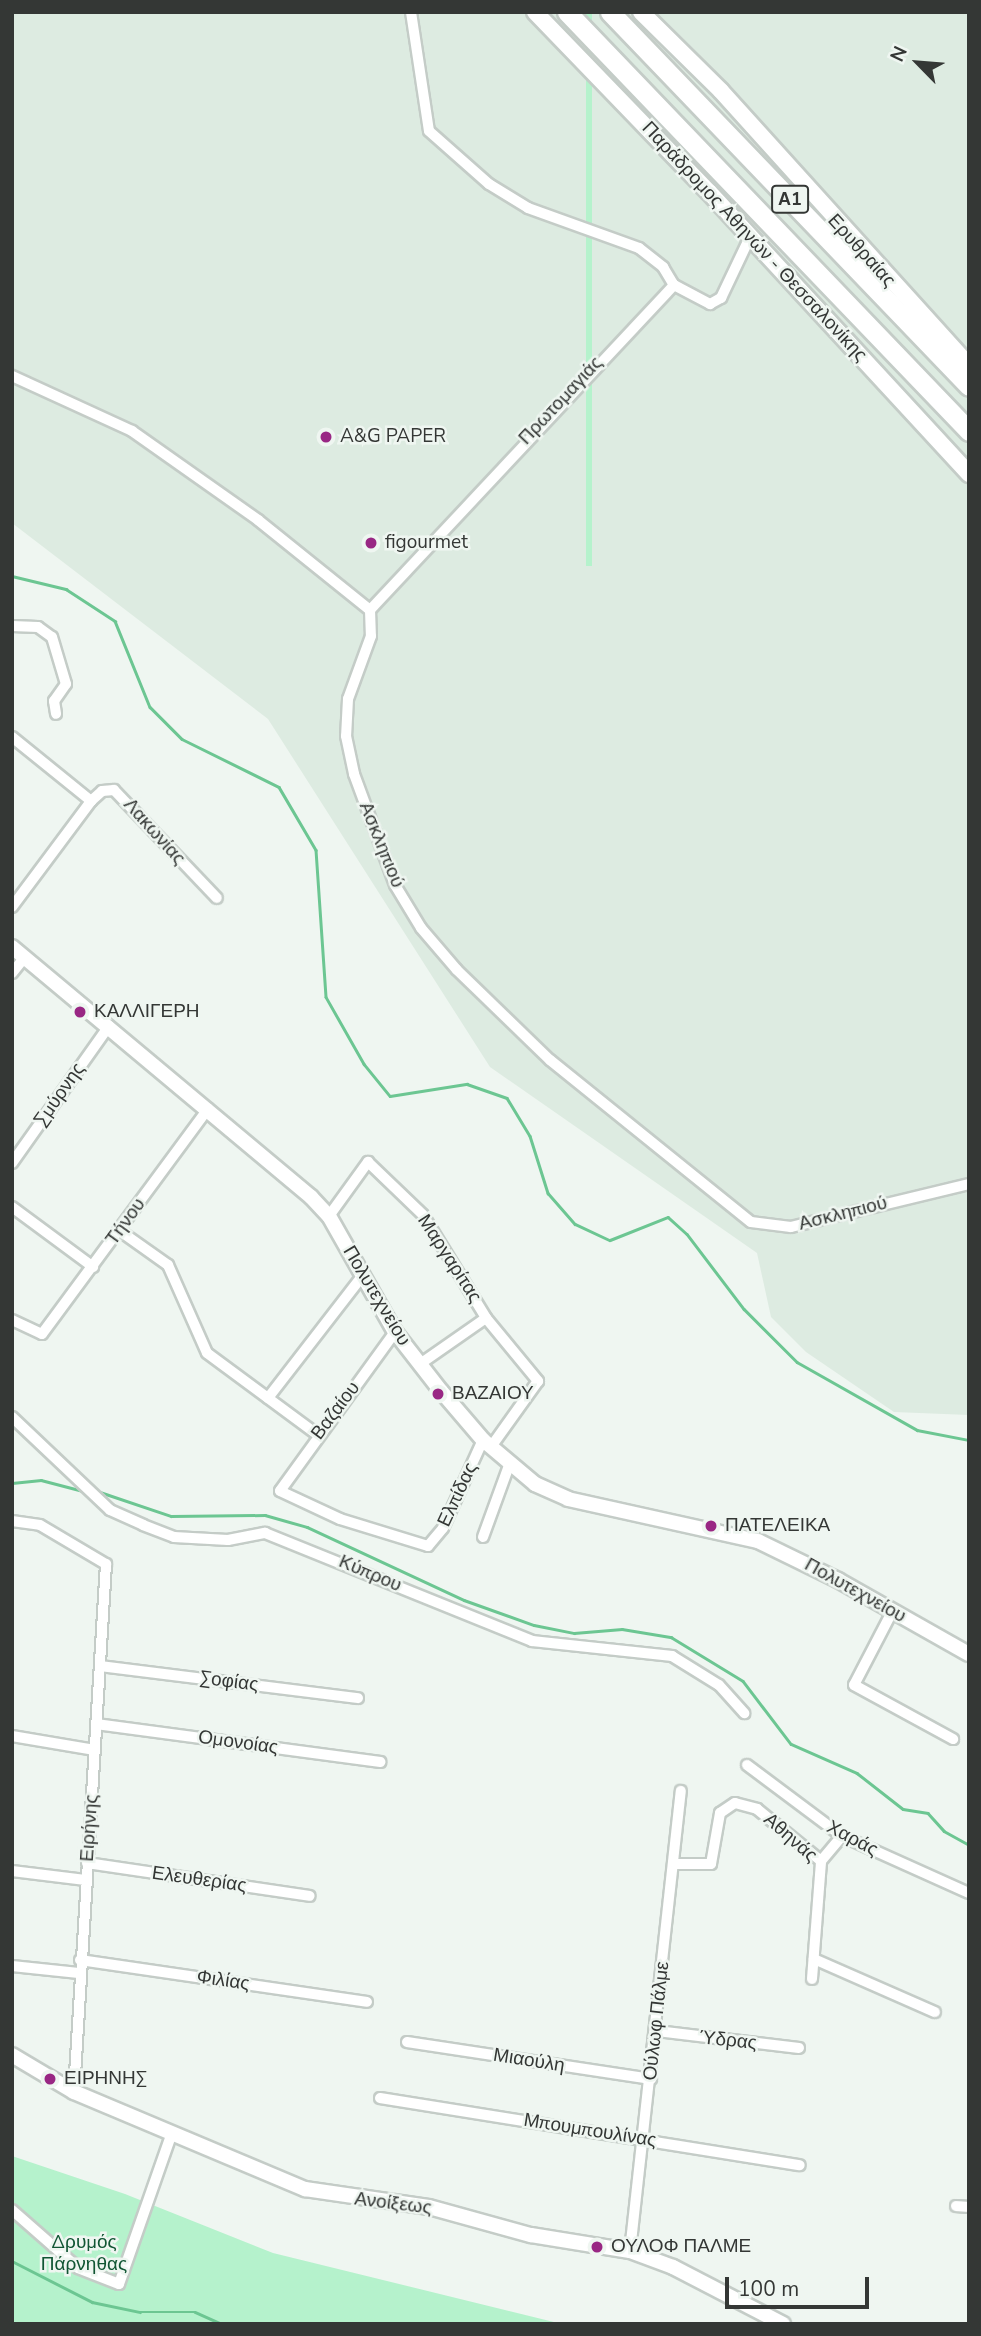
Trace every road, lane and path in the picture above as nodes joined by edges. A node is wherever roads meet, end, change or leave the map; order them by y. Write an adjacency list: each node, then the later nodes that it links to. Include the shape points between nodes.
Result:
1 (411, 12): 7 (street, via 425,122 433,137 489,184 528,208 639,248 663,267)
2 (536, 12): 6 (main road, Παράδρομος Αθηνών - Θεσσαλονίκης)
3 (567, 12): 11 (highway, Α1)
4 (610, 12): 10 (highway, Α1)
5 (641, 12): 8 (main road, Ερυθραίας, via 721,91)
6 (750, 237): 7 (street, via 716,302 710,304); 12 (main road, Παράδρομος Αθηνών - Θεσσαλονίκης)
7 (674, 285): 13 (street, Πρωτομαγιάς)
8 (969, 365)
9 (12, 376): 13 (street, via 132,431 258,520)
10 (969, 386)
11 (969, 431)
12 (969, 474)
13 (370, 610): 26 (street, Ασκληπιού, via 371,636 348,699 346,736 354,774 395,885 421,928 457,971 550,1060 751,1222 791,1227)
14 (12, 626): 15 (street, via 38,627 52,637 66,684 54,701)
15 (56, 715)
16 (12, 737): 17 (street)
17 (91, 801): 18 (street, Λακωνίας, via 102,791 114,790 131,803); 19 (street, Λακωνίας)
18 (217, 898)
19 (12, 907)
20 (12, 947): 21 (street, Πολυτεχνείου)
21 (25, 957): 22 (street); 23 (street, Πολυτεχνείου)
22 (12, 973)
23 (109, 1026): 24 (street, Πολυτεχνείου); 25 (street, Σμύρνης)
24 (208, 1109): 28 (street, Πολυτεχνείου); 29 (street, Τήνου)
25 (12, 1163)
26 (969, 1184)
27 (12, 1207): 30 (street)
28 (329, 1216): 31 (street, Πολυτεχνείου); 32 (street, Μαργαρίτας, via 368,1162 423,1215)
29 (120, 1231): 30 (street, Τήνου); 37 (street, via 168,1265 208,1353)
30 (93, 1267): 33 (street, Τήνου, via 42,1335)
31 (363, 1275): 34 (street, Πολυτεχνείου); 37 (street)
32 (486, 1318): 35 (street); 36 (street, Μαργαρίτας)
33 (12, 1320)
34 (395, 1332): 35 (street, Πολυτεχνείου); 39 (street, Βαζαίου)
35 (420, 1364): 40 (street, Πολυτεχνείου)
36 (538, 1381): 40 (street, Ελπίδας)
37 (268, 1398): 39 (street)
38 (12, 1417): 49 (street, Κύπρου, via 110,1510 143,1525 174,1537 228,1540 265,1533 532,1641 672,1656 719,1685)
39 (318, 1436): 44 (street, Βαζαίου, via 280,1491 340,1519)
40 (487, 1444): 41 (street, Πολυτεχνείου); 44 (street, Ελπίδας, via 443,1528)
41 (510, 1464): 43 (street); 45 (street, Πολυτεχνείου, via 568,1499 758,1541)
42 (12, 1521): 47 (street, Ειρήνης, via 40,1525 106,1564)
43 (483, 1537)
44 (428, 1546)
45 (892, 1612): 46 (street, Πολυτεχνείου); 52 (street, via 854,1685)
46 (969, 1654)
47 (100, 1666): 48 (street, Σοφίας); 50 (street, Ειρήνης)
48 (358, 1698)
49 (744, 1713)
50 (96, 1724): 53 (street, Ειρήνης); 54 (street, Ομονοίας)
51 (12, 1736): 53 (street)
52 (953, 1739)
53 (95, 1750): 59 (street, Ειρήνης)
54 (380, 1762)
55 (747, 1765): 57 (street, Χαράς)
56 (681, 1791): 60 (street, Ούλωφ Πάλμε)
57 (842, 1836): 58 (street); 63 (street, Χαράς)
58 (821, 1861): 60 (street, Αθηνάς, via 757,1810 735,1803 720,1813 711,1864); 66 (street, Αθηνάς)
59 (88, 1863): 62 (street, Ειρήνης); 64 (street, Ελευθερίας)
60 (673, 1864): 72 (street, Ούλωφ Πάλμε)
61 (12, 1871): 62 (street)
62 (85, 1880): 65 (street, Ειρήνης)
63 (969, 1893)
64 (310, 1896)
65 (80, 1959): 68 (street, Ειρήνης); 70 (street, Φιλίας)
66 (814, 1959): 69 (street, Αθηνάς); 71 (street)
67 (12, 1966): 68 (street)
68 (79, 1973): 77 (street, Ειρήνης)
69 (812, 1979)
70 (367, 2002)
71 (935, 2012)
72 (657, 2031): 74 (street, Ύδρας); 76 (street, Ούλωφ Πάλμε)
73 (407, 2042): 76 (street, Μιαούλη)
74 (799, 2048)
75 (12, 2055): 77 (street, Ανοίξεως)
76 (651, 2079): 80 (street, Ούλωφ Πάλμε)
77 (74, 2092): 79 (street, Ανοίξεως)
78 (380, 2098): 80 (street, Μπουμπουλίνας)
79 (172, 2133): 84 (street, via 119,2284 78,2268); 85 (street, Ανοίξεως, via 305,2189 429,2207 531,2235)
80 (644, 2138): 81 (street, Μπουμπουλίνας); 85 (street, Ούλωφ Πάλμε)
81 (800, 2165)
82 (956, 2206): 83 (street)
83 (969, 2207)
84 (12, 2210)
85 (630, 2251): 86 (street, Ανοίξεως, via 673,2267)
86 (783, 2324)

